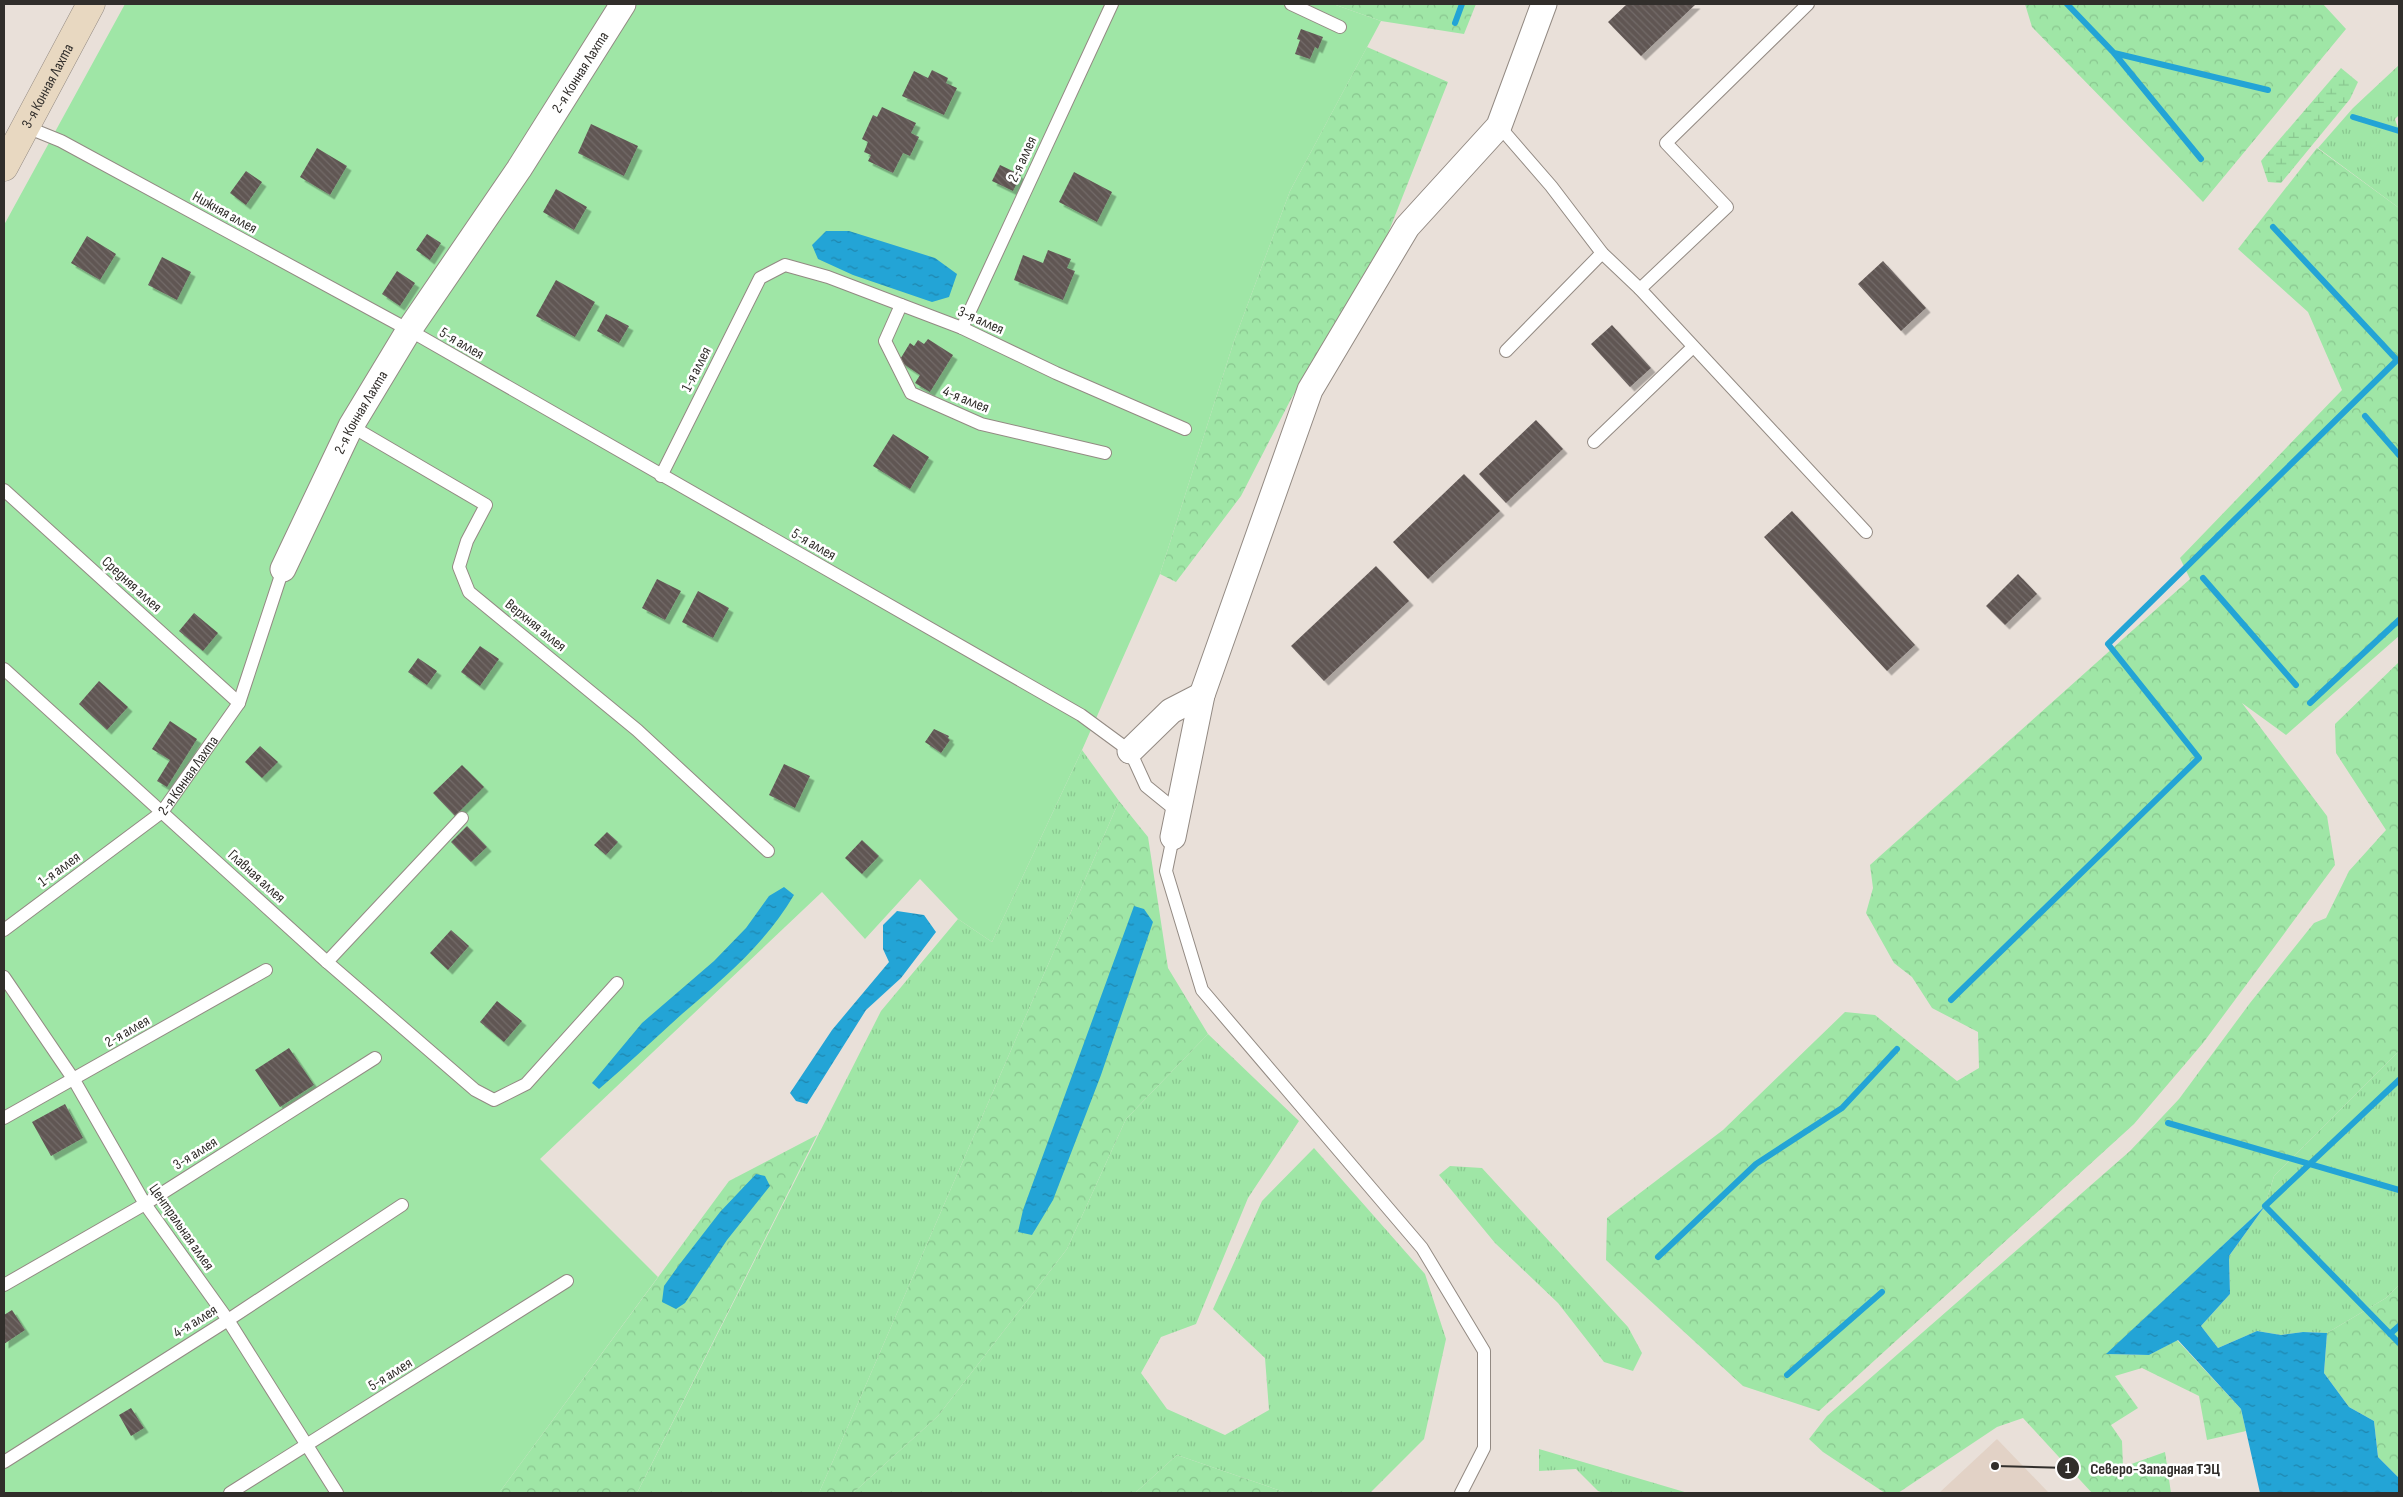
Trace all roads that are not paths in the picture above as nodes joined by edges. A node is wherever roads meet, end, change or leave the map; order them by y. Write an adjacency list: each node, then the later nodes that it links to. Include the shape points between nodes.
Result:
1 (91, 4): 8 (main road, 3-я Конная Лахта)
2 (623, 4): 16 (street, 2-я Конная Лахта, via 520,169)
3 (1112, 4): 15 (lane, 2-я аллея)
4 (1292, 4): 7 (lane)
5 (1544, 4): 9 (street)
6 (1808, 4): 13 (lane, via 1666,143 1727,207)
7 (1340, 26)
8 (24, 126): 10 (main road, 3-я Конная Лахта); 16 (lane, Нижняя аллея, via 62,141)
9 (1499, 126): 11 (lane, via 1551,186); 28 (street, via 1407,227 1310,390)
10 (4, 167)
11 (1602, 253): 13 (lane); 18 (lane)
12 (760, 278): 14 (lane, 3-я аллея, via 785,265); 23 (lane, 1-я аллея)
13 (1640, 289): 17 (lane)
14 (901, 304): 15 (lane, 3-я аллея); 22 (lane, 4-я аллея, via 885,341 911,393 981,424)
15 (962, 328): 20 (lane, 3-я аллея, via 1056,373)
16 (409, 330): 19 (street, 2-я Конная Лахта); 23 (lane, 5-я аллея)
17 (1693, 347): 21 (lane); 25 (lane)
18 (1506, 352)
19 (351, 426): 26 (street, 2-я Конная Лахта); 36 (lane, Верхняя аллея, via 486,505 466,542 459,567 469,592 638,730)
20 (1185, 428)
21 (1594, 442)
22 (1105, 453)
23 (661, 476): 30 (lane, 5-я аллея, via 1081,715)
24 (4, 490): 29 (lane, Средняя аллея)
25 (1866, 532)
26 (283, 569): 29 (lane, 2-я Конная Лахта)
27 (4, 669): 31 (lane, Главная аллея)
28 (1202, 695): 30 (street, via 1171,711); 32 (street)
29 (239, 703): 31 (lane, 2-я Конная Лахта)
30 (1130, 751): 32 (lane, 5-я аллея, via 1146,786)
31 (162, 812): 34 (lane, 2-я Конная Лахта); 38 (lane, Главная аллея)
32 (1178, 812): 35 (street)
33 (462, 818): 38 (lane)
34 (134, 834): 37 (lane, 1-я аллея)
35 (1173, 837): 54 (lane, via 1166,871 1202,990 1422,1248 1484,1352 1484,1448)
36 (768, 851)
37 (4, 930)
38 (328, 962): 41 (lane, Главная аллея, via 475,1090 494,1100 526,1084)
39 (266, 970): 43 (lane, 2-я аллея)
40 (4, 978): 43 (lane, Центральная аллея)
41 (617, 983)
42 (375, 1058): 45 (lane, 3-я аллея)
43 (74, 1080): 44 (lane, 2-я аллея); 45 (lane, Центральная аллея)
44 (4, 1118)
45 (145, 1204): 48 (lane, 3-я аллея); 49 (lane, Центральная аллея)
46 (402, 1205): 49 (lane, 4-я аллея)
47 (567, 1282): 50 (lane, 5-я аллея)
48 (4, 1285)
49 (228, 1320): 50 (lane, Центральная аллея); 51 (lane, 4-я аллея)
50 (308, 1446): 52 (lane, 5-я аллея); 53 (lane, Центральная аллея)
51 (4, 1462)
52 (230, 1493)
53 (337, 1493)
54 (1461, 1493)

